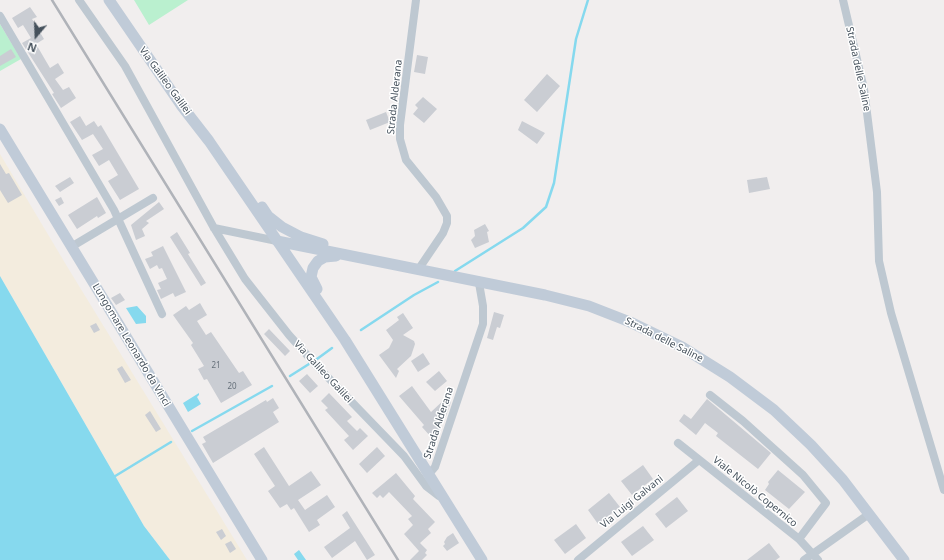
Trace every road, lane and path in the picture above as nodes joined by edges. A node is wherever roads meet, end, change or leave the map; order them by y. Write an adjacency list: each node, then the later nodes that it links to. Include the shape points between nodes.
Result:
1 (79, 0): 10 (street, Via Galileo Galilei, via 125,66)
2 (108, 0): 7 (street, Via Galileo Galilei, via 181,105)
3 (416, 0): 14 (street, Strada Alderana, via 400,139 406,160 436,197 447,216 443,233)
4 (843, 0): 22 (street, Strada delle Saline, via 864,89 877,192 879,261 891,313)
5 (0, 16): 9 (street, via 114,210)
6 (0, 129): 12 (street, Lungomare Leonardo da Vinci)
7 (209, 140): 11 (street, Via Galileo Galilei); 13 (street, Strada delle Saline, via 227,155 268,216 277,224)
8 (153, 198): 9 (street)
9 (117, 220): 12 (street); 16 (street)
10 (214, 228): 11 (street); 23 (street, Via Galileo Galilei, via 245,279 289,335 404,456 426,486)
11 (277, 241): 13 (street, Strada delle Saline); 17 (street, Via Galileo Galilei)
12 (71, 247): 27 (street, Lungomare Leonardo da Vinci)
13 (347, 256): 14 (street, Strada delle Saline); 17 (street, Strada delle Saline, via 325,257 318,261 311,277 339,322)
14 (418, 270): 15 (street, Strada delle Saline)
15 (479, 283): 21 (street, Strada Alderana, via 483,324 435,467); 24 (street, Strada delle Saline, via 588,306 630,322 682,347 730,377 774,410 843,480)
16 (162, 314)
17 (345, 340): 21 (street, Via Galileo Galilei, via 382,403)
18 (710, 395): 25 (street, via 803,475 826,504)
19 (678, 443): 20 (street, Viale Nicolò Copernico)
20 (699, 460): 25 (street, Viale Nicolò Copernico); 29 (street, Via Luigi Galvani)
21 (429, 474): 23 (street, Via Galileo Galilei)
22 (944, 490)
23 (447, 502): 28 (street, Via Galileo Galilei)
24 (869, 514): 26 (street); 31 (street, Strada delle Saline)
25 (799, 539): 26 (street, Viale Nicolò Copernico)
26 (815, 557): 30 (street)
27 (262, 560)
28 (482, 560)
29 (578, 560)
30 (804, 560)
31 (904, 560)

